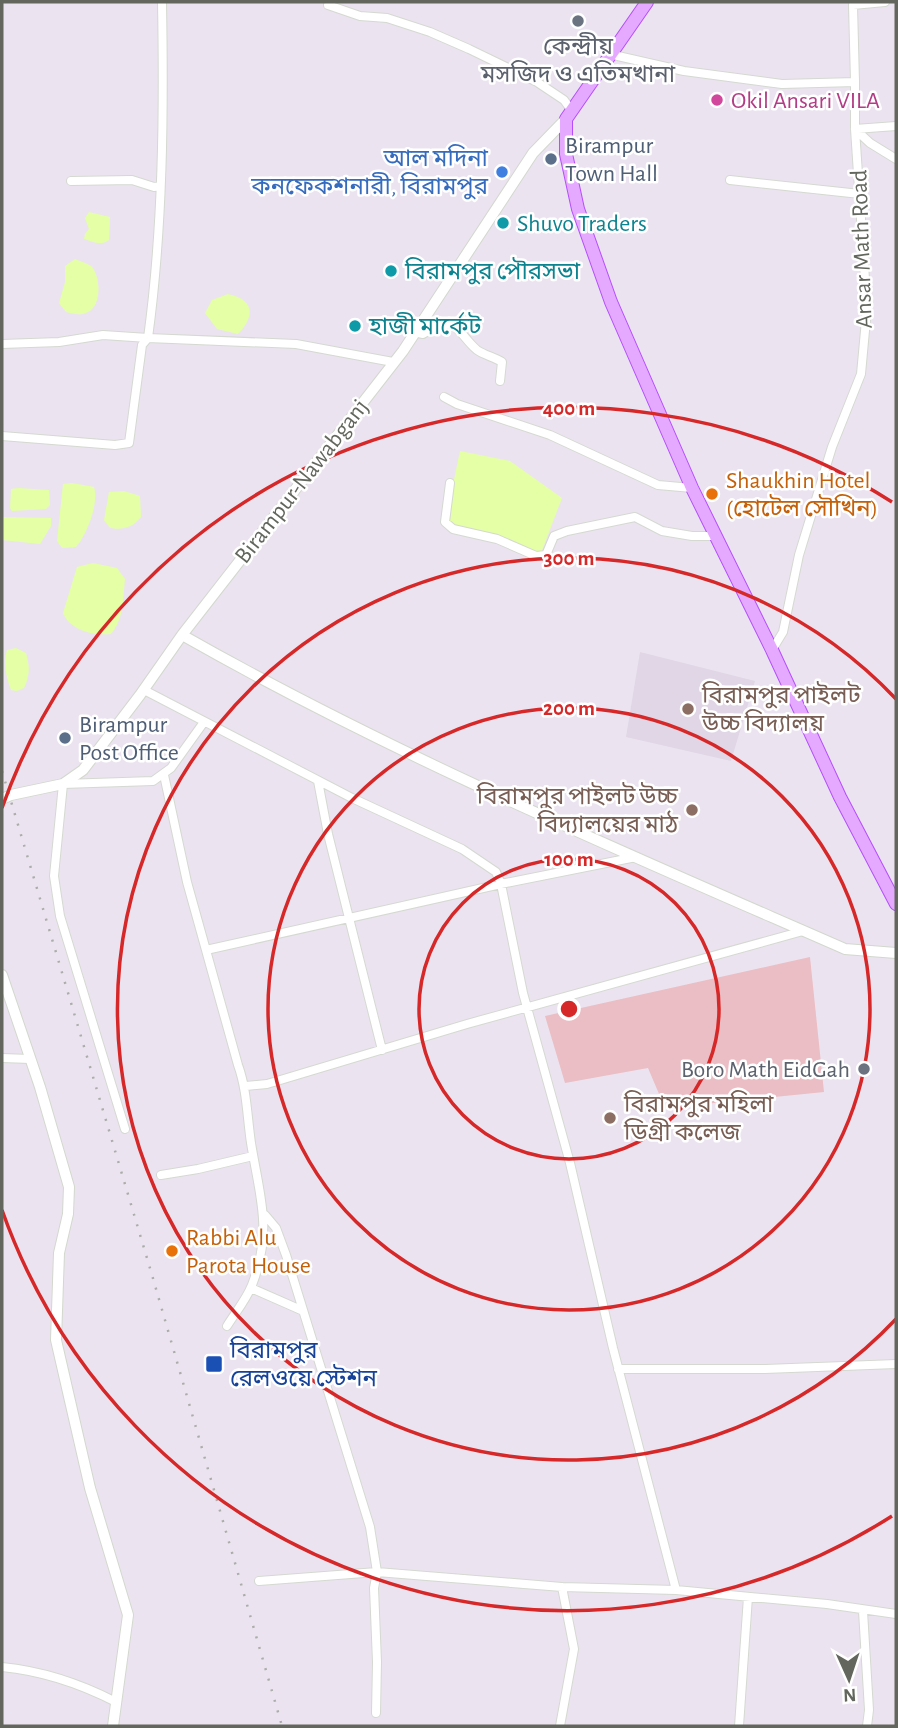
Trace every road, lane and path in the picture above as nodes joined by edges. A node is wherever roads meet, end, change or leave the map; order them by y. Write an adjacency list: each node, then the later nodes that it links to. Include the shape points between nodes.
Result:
1 (162, 2): 13 (street)
2 (647, 2): 5 (main road)
3 (885, 2): 6 (street, Ansar Math Road, via 853,5)
4 (328, 5): 7 (street, via 360,16 387,18 469,49 537,82 564,100)
5 (609, 54): 6 (street, via 684,71 782,84); 7 (main road)
6 (855, 82): 9 (street, Ansar Math Road)
7 (569, 115): 15 (street, Birampur-Nawabganj, via 533,153); 23 (main road, via 566,154 578,209 611,302)
8 (896, 126): 9 (street)
9 (855, 129): 10 (street); 14 (street, Ansar Math Road)
10 (896, 159)
11 (730, 180): 14 (street)
12 (71, 181): 13 (street, via 132,180)
13 (160, 186): 16 (street, via 157,271)
14 (860, 194): 26 (street, Ansar Math Road, via 867,309 861,374 832,447 799,555 783,632)
15 (414, 332): 18 (street, Birampur-Nawabganj); 19 (street, via 423,334 444,324 460,329 478,351 502,362)
16 (148, 338): 17 (street, via 103,335); 18 (street, via 296,344); 21 (street, via 142,345 129,443)
17 (2, 344)
18 (393, 362): 25 (street, Birampur-Nawabganj)
19 (500, 381)
20 (443, 397): 23 (street, via 550,435 658,485)
21 (2, 436)
22 (450, 483): 24 (street, via 445,523 536,556 546,555 554,536 635,517 662,531)
23 (692, 488): 24 (main road)
24 (715, 536): 26 (main road)
25 (182, 635): 27 (street, Birampur-Nawabganj); 33 (street, via 304,701 554,823)
26 (772, 650): 35 (main road)
27 (144, 690): 28 (street); 31 (street, Birampur-Nawabganj, via 83,770)
28 (204, 722): 29 (street); 30 (street)
29 (164, 775): 31 (street, via 137,783); 38 (street)
30 (318, 781): 34 (street, via 462,849 496,872); 36 (street)
31 (63, 785): 32 (street); 46 (street, via 54,876 60,916)
32 (2, 799)
33 (636, 857): 34 (street); 37 (street)
34 (501, 884): 36 (street); 41 (street)
35 (896, 904)
36 (350, 919): 38 (street); 42 (street)
37 (803, 930): 39 (street, via 845,949); 41 (street)
38 (206, 950): 45 (street)
39 (896, 953)
40 (2, 975): 44 (street)
41 (527, 1008): 42 (street); 54 (street, via 570,1163)
42 (382, 1050): 45 (street)
43 (2, 1058): 44 (street)
44 (30, 1059): 63 (street, via 69,1187 59,1253 58,1354 90,1488 128,1615)
45 (246, 1086): 47 (street)
46 (125, 1129)
47 (253, 1156): 48 (street); 49 (street)
48 (160, 1175)
49 (265, 1215): 50 (street); 51 (street, via 276,1228)
50 (251, 1288): 51 (street); 52 (street)
51 (301, 1310): 55 (street, via 370,1527)
52 (226, 1326)
53 (896, 1364): 54 (street)
54 (618, 1370): 58 (street)
55 (377, 1572): 56 (street); 57 (street); 64 (street)
56 (259, 1581)
57 (562, 1587): 58 (street); 66 (street, via 574,1649)
58 (676, 1590): 59 (street)
59 (748, 1597): 60 (street); 67 (street)
60 (863, 1611): 61 (street); 68 (street)
61 (896, 1614)
62 (2, 1667): 63 (street, via 49,1674)
63 (116, 1702): 65 (street)
64 (376, 1713)
65 (113, 1726)
66 (560, 1726)
67 (739, 1726)
68 (867, 1726)

